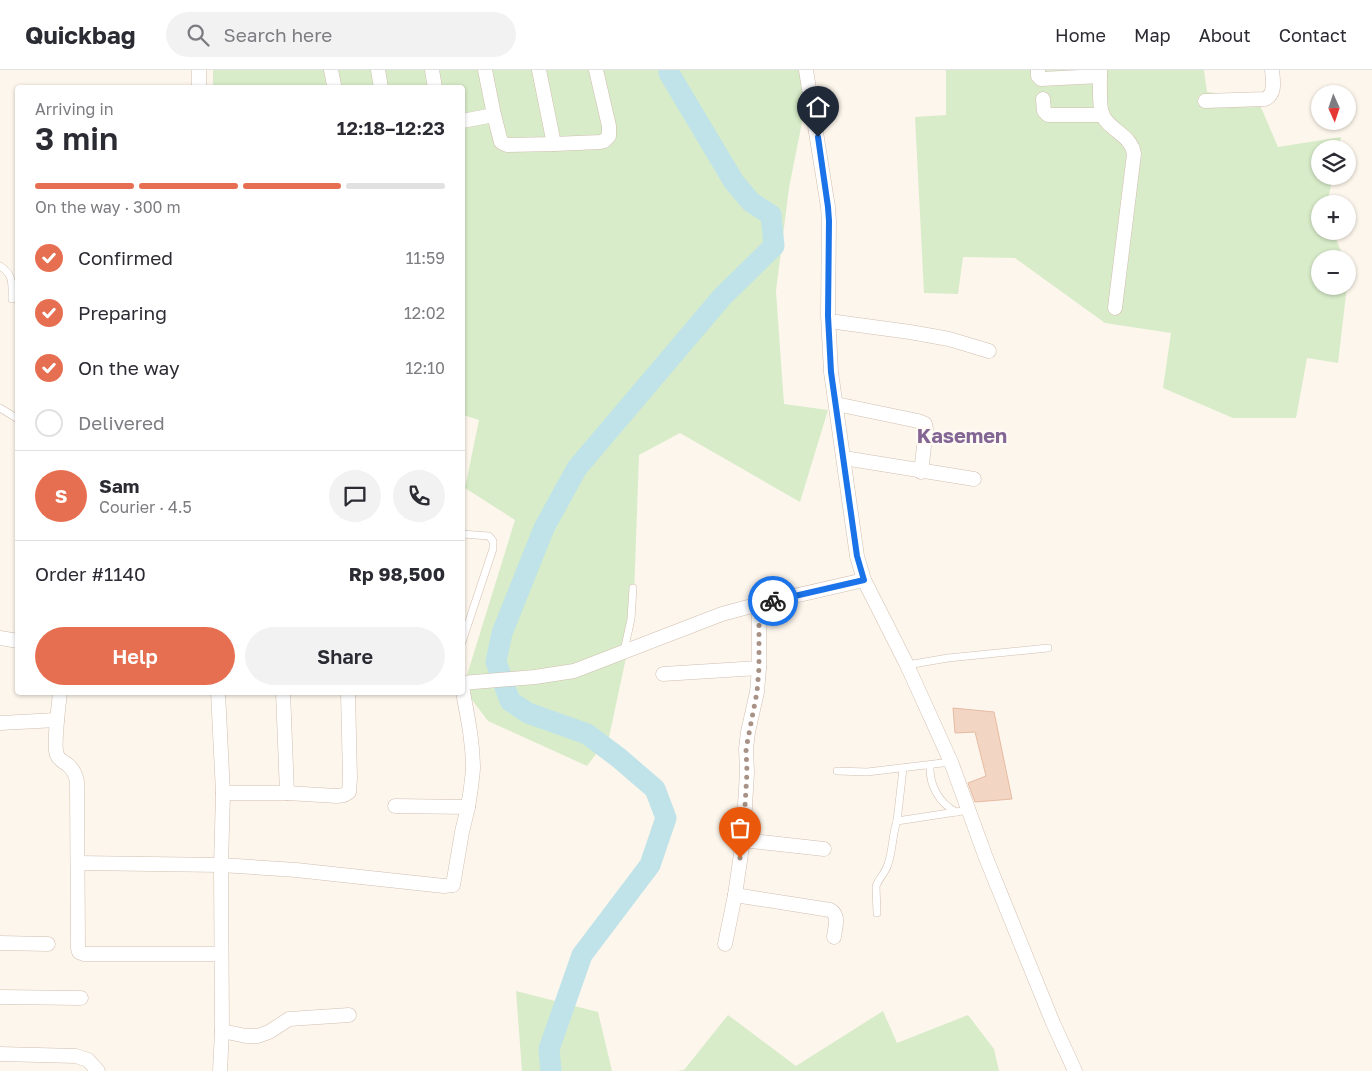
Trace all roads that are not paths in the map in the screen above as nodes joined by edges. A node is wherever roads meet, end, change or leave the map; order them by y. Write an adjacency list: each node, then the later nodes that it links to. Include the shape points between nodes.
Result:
1 (199, 70): 12 (street)
2 (331, 70): 13 (street)
3 (378, 70): 14 (street)
4 (432, 70): 15 (street)
5 (485, 70): 18 (street)
6 (540, 70): 21 (street)
7 (596, 70): 21 (street, via 609,136 600,142)
8 (806, 70): 25 (street, via 828,207)
9 (1038, 70): 11 (street, via 1041,79)
10 (1272, 70): 17 (street, via 1273,91 1270,97)
11 (1100, 73): 19 (street)
12 (199, 85)
13 (334, 85)
14 (380, 85)
15 (434, 85)
16 (1043, 99): 19 (street, via 1044,111 1048,115)
17 (1205, 101)
18 (494, 115): 20 (street); 21 (street, via 503,144)
19 (1103, 115): 24 (street, via 1131,144 1134,154)
20 (465, 120)
21 (554, 144)
22 (0, 266): 23 (lane, via 12,280)
23 (12, 299)
24 (1115, 308)
25 (828, 321): 26 (street, via 941,338); 27 (street)
26 (989, 351)
27 (836, 404): 30 (street); 31 (street, via 925,424)
28 (0, 408): 29 (lane)
29 (15, 417)
30 (844, 458): 31 (street); 34 (street, via 857,556)
31 (922, 472): 32 (street)
32 (974, 480)
33 (465, 534): 37 (lane, via 489,536 493,549)
34 (864, 580): 36 (street); 42 (street)
35 (633, 588): 41 (lane)
36 (759, 604): 41 (street, via 722,614); 43 (street)
37 (465, 628)
38 (0, 638): 39 (street)
39 (15, 640)
40 (1048, 648): 42 (lane)
41 (624, 653): 45 (street, via 574,671)
42 (907, 665): 52 (street)
43 (759, 668): 44 (street); 62 (street, via 746,749)
44 (662, 674)
45 (465, 684): 59 (street, via 473,771)
46 (60, 695): 50 (street)
47 (218, 695): 57 (street)
48 (283, 695): 56 (street)
49 (348, 695): 56 (street, via 349,792 337,796)
50 (57, 720): 51 (street); 64 (street, via 57,756 75,773 77,782)
51 (0, 723)
52 (951, 762): 53 (lane); 60 (street)
53 (930, 765): 54 (lane); 60 (lane, via 934,791 949,808)
54 (903, 768): 55 (lane, via 867,772); 61 (lane)
55 (837, 770)
56 (287, 793): 57 (street)
57 (223, 794): 65 (street)
58 (396, 806): 59 (street)
59 (468, 807): 65 (street, via 453,885 449,886)
60 (962, 811): 61 (lane); 80 (street, via 986,858)
61 (897, 821): 67 (lane, via 889,864 876,886)
62 (743, 840): 63 (street); 66 (street)
63 (824, 849)
64 (79, 863): 65 (street); 72 (street, via 78,950 81,953)
65 (221, 865): 72 (street)
66 (734, 895): 68 (street, via 830,910 836,915); 71 (street)
67 (877, 913)
68 (834, 936)
69 (0, 943): 70 (street)
70 (48, 944)
71 (725, 944)
72 (221, 954): 76 (street)
73 (0, 997): 74 (street)
74 (81, 998)
75 (349, 1015): 76 (street, via 289,1019 258,1036)
76 (222, 1031): 79 (street)
77 (0, 1054): 78 (street, via 76,1056 88,1060)
78 (98, 1071)
79 (220, 1071)
80 (1075, 1071)

